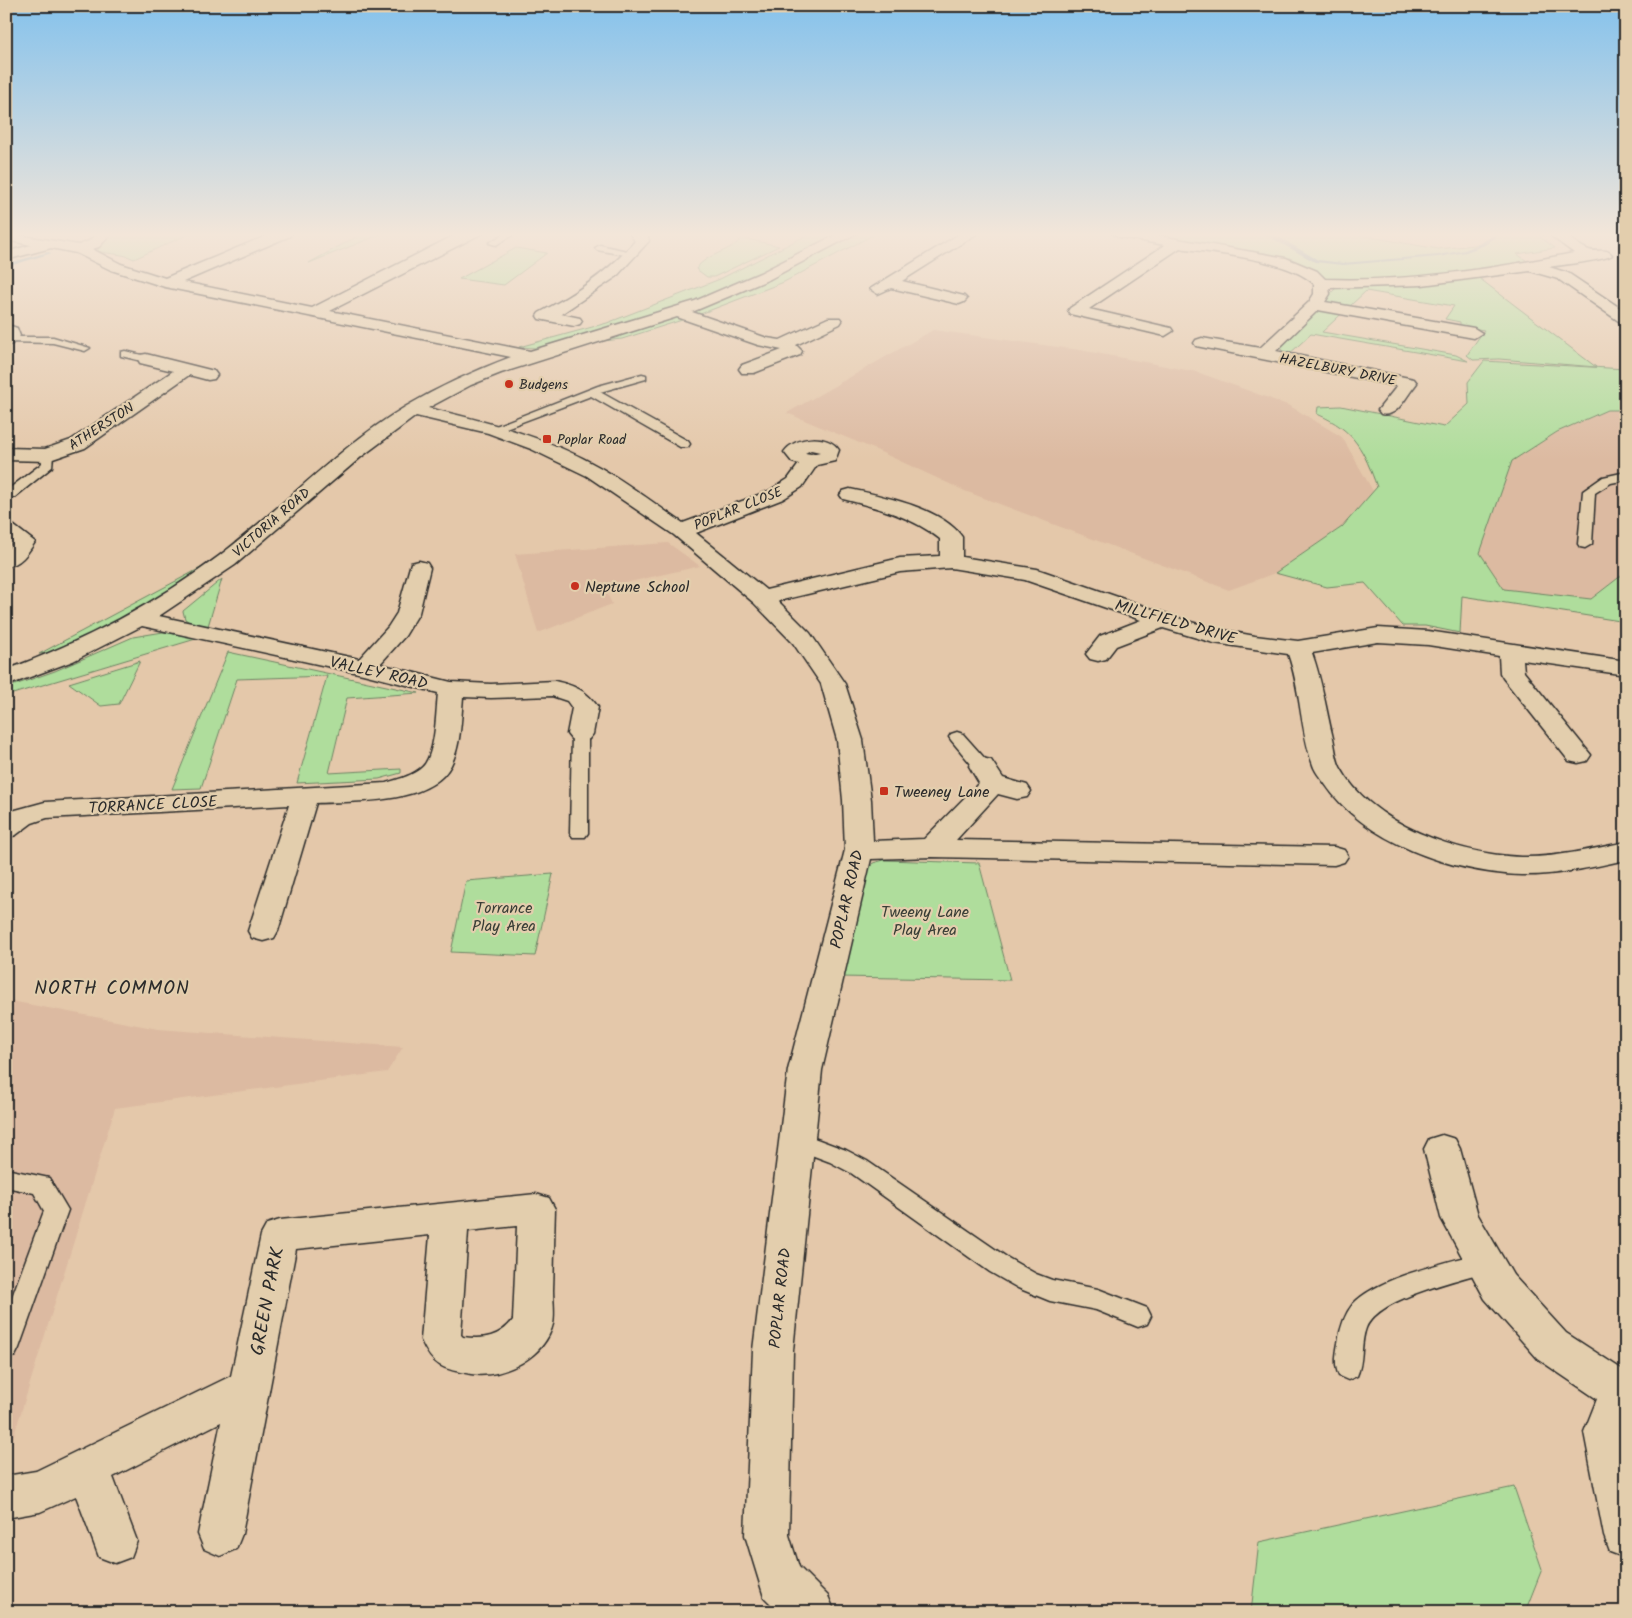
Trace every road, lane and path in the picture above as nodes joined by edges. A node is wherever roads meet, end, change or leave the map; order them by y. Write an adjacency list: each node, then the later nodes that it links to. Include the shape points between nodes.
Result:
1 (292, 309): 10 (street)
2 (323, 309): 10 (street)
3 (558, 309): 12 (street, via 545,316)
4 (686, 309): 9 (street, VICTORIA ROAD)
5 (1080, 309): 14 (street, via 1076,311)
6 (1311, 309): 21 (street, HAZELBURY DRIVE)
7 (1340, 309): 15 (street, via 1451,324)
8 (1611, 309): 11 (street)
9 (677, 312): 18 (street, via 764,342); 22 (street, VICTORIA ROAD)
10 (314, 313): 22 (street)
11 (1624, 317)
12 (574, 321)
13 (834, 321): 18 (street)
14 (1164, 331)
15 (1474, 333)
16 (9, 337): 19 (lane, via 53,340)
17 (1202, 343): 21 (street, HAZELBURY DRIVE)
18 (782, 345): 25 (street, via 794,351)
19 (85, 348)
20 (125, 354): 23 (lane)
21 (1264, 354): 30 (street, HAZELBURY DRIVE, via 1408,384)
22 (530, 356): 29 (street, VICTORIA ROAD, via 460,384)
23 (146, 359): 24 (street)
24 (186, 369): 26 (street); 34 (street, ATHERSTON, via 78,444)
25 (748, 369)
26 (208, 374)
27 (642, 377): 28 (lane, via 602,388)
28 (593, 394): 31 (lane); 32 (lane)
29 (412, 410): 31 (street, POPLAR ROAD); 46 (street, VICTORIA ROAD, via 340,464 229,558)
30 (1387, 410)
31 (494, 429): 40 (street, POPLAR ROAD, via 538,445 594,472)
32 (684, 444)
33 (6, 454): 34 (street, ATHERSTON)
34 (47, 455): 37 (lane, via 48,464)
35 (811, 460): 40 (street, POPLAR CLOSE, via 795,483 776,495)
36 (1626, 476): 41 (lane, via 1607,480 1589,491)
37 (10, 494)
38 (850, 495): 43 (street, via 880,500 936,524 951,537)
39 (6, 529): 42 (street, via 24,542 17,553)
40 (682, 531): 45 (street, POPLAR ROAD)
41 (1585, 544)
42 (6, 560)
43 (951, 562): 45 (street, MILLFIELD DRIVE, via 900,566); 47 (street, MILLFIELD DRIVE, via 1029,574)
44 (420, 568): 51 (street, via 408,613 397,631)
45 (762, 598): 63 (street, POPLAR ROAD, via 802,638 834,684 850,740)
46 (141, 619): 51 (street, VALLEY ROAD); 53 (street, VICTORIA ROAD, via 89,646)
47 (1163, 620): 48 (street, MILLFIELD DRIVE, via 1214,636); 50 (street, via 1108,641)
48 (1298, 648): 49 (street, MILLFIELD DRIVE, via 1378,635 1428,638); 64 (street, via 1326,766 1346,795 1380,823 1419,843 1475,862 1522,866 1579,861)
49 (1511, 651): 52 (street, MILLFIELD DRIVE); 57 (street, via 1512,672)
50 (1098, 654)
51 (364, 667): 54 (street, VALLEY ROAD)
52 (1626, 668)
53 (11, 670)
54 (451, 689): 55 (street, VALLEY ROAD, via 555,688 576,696 585,707); 59 (street, TORRANCE CLOSE, via 442,755 435,770 414,783 388,791)
55 (580, 734): 61 (lane)
56 (957, 738): 58 (lane)
57 (1578, 755)
58 (998, 780): 62 (street, via 968,822)
59 (305, 796): 60 (street, TORRANCE CLOSE, via 45,810 22,817); 66 (street)
60 (6, 830)
61 (579, 833)
62 (932, 848): 63 (street); 65 (street)
63 (859, 850): 67 (street, POPLAR ROAD, via 805,1070)
64 (1626, 851)
65 (1334, 856)
66 (263, 931)
67 (798, 1141): 72 (lane, via 859,1167 1027,1281 1050,1290 1098,1300); 82 (street, POPLAR ROAD, via 773,1350 766,1535 780,1581)
68 (1442, 1149): 71 (street, via 1460,1218)
69 (6, 1178): 73 (lane, via 41,1185 56,1210)
70 (450, 1218): 75 (street, GREEN PARK, via 280,1235)
71 (1484, 1262): 74 (lane, via 1403,1285 1368,1307 1355,1321); 76 (street, via 1498,1287 1552,1346)
72 (1138, 1316)
73 (6, 1348)
74 (1348, 1368)
75 (249, 1388): 77 (street); 79 (street, GREEN PARK)
76 (1624, 1392): 80 (street, via 1605,1432)
77 (87, 1467): 78 (street, via 40,1491); 81 (street)
78 (6, 1498)
79 (220, 1534)
80 (1626, 1536)
81 (115, 1541)
82 (812, 1612)

